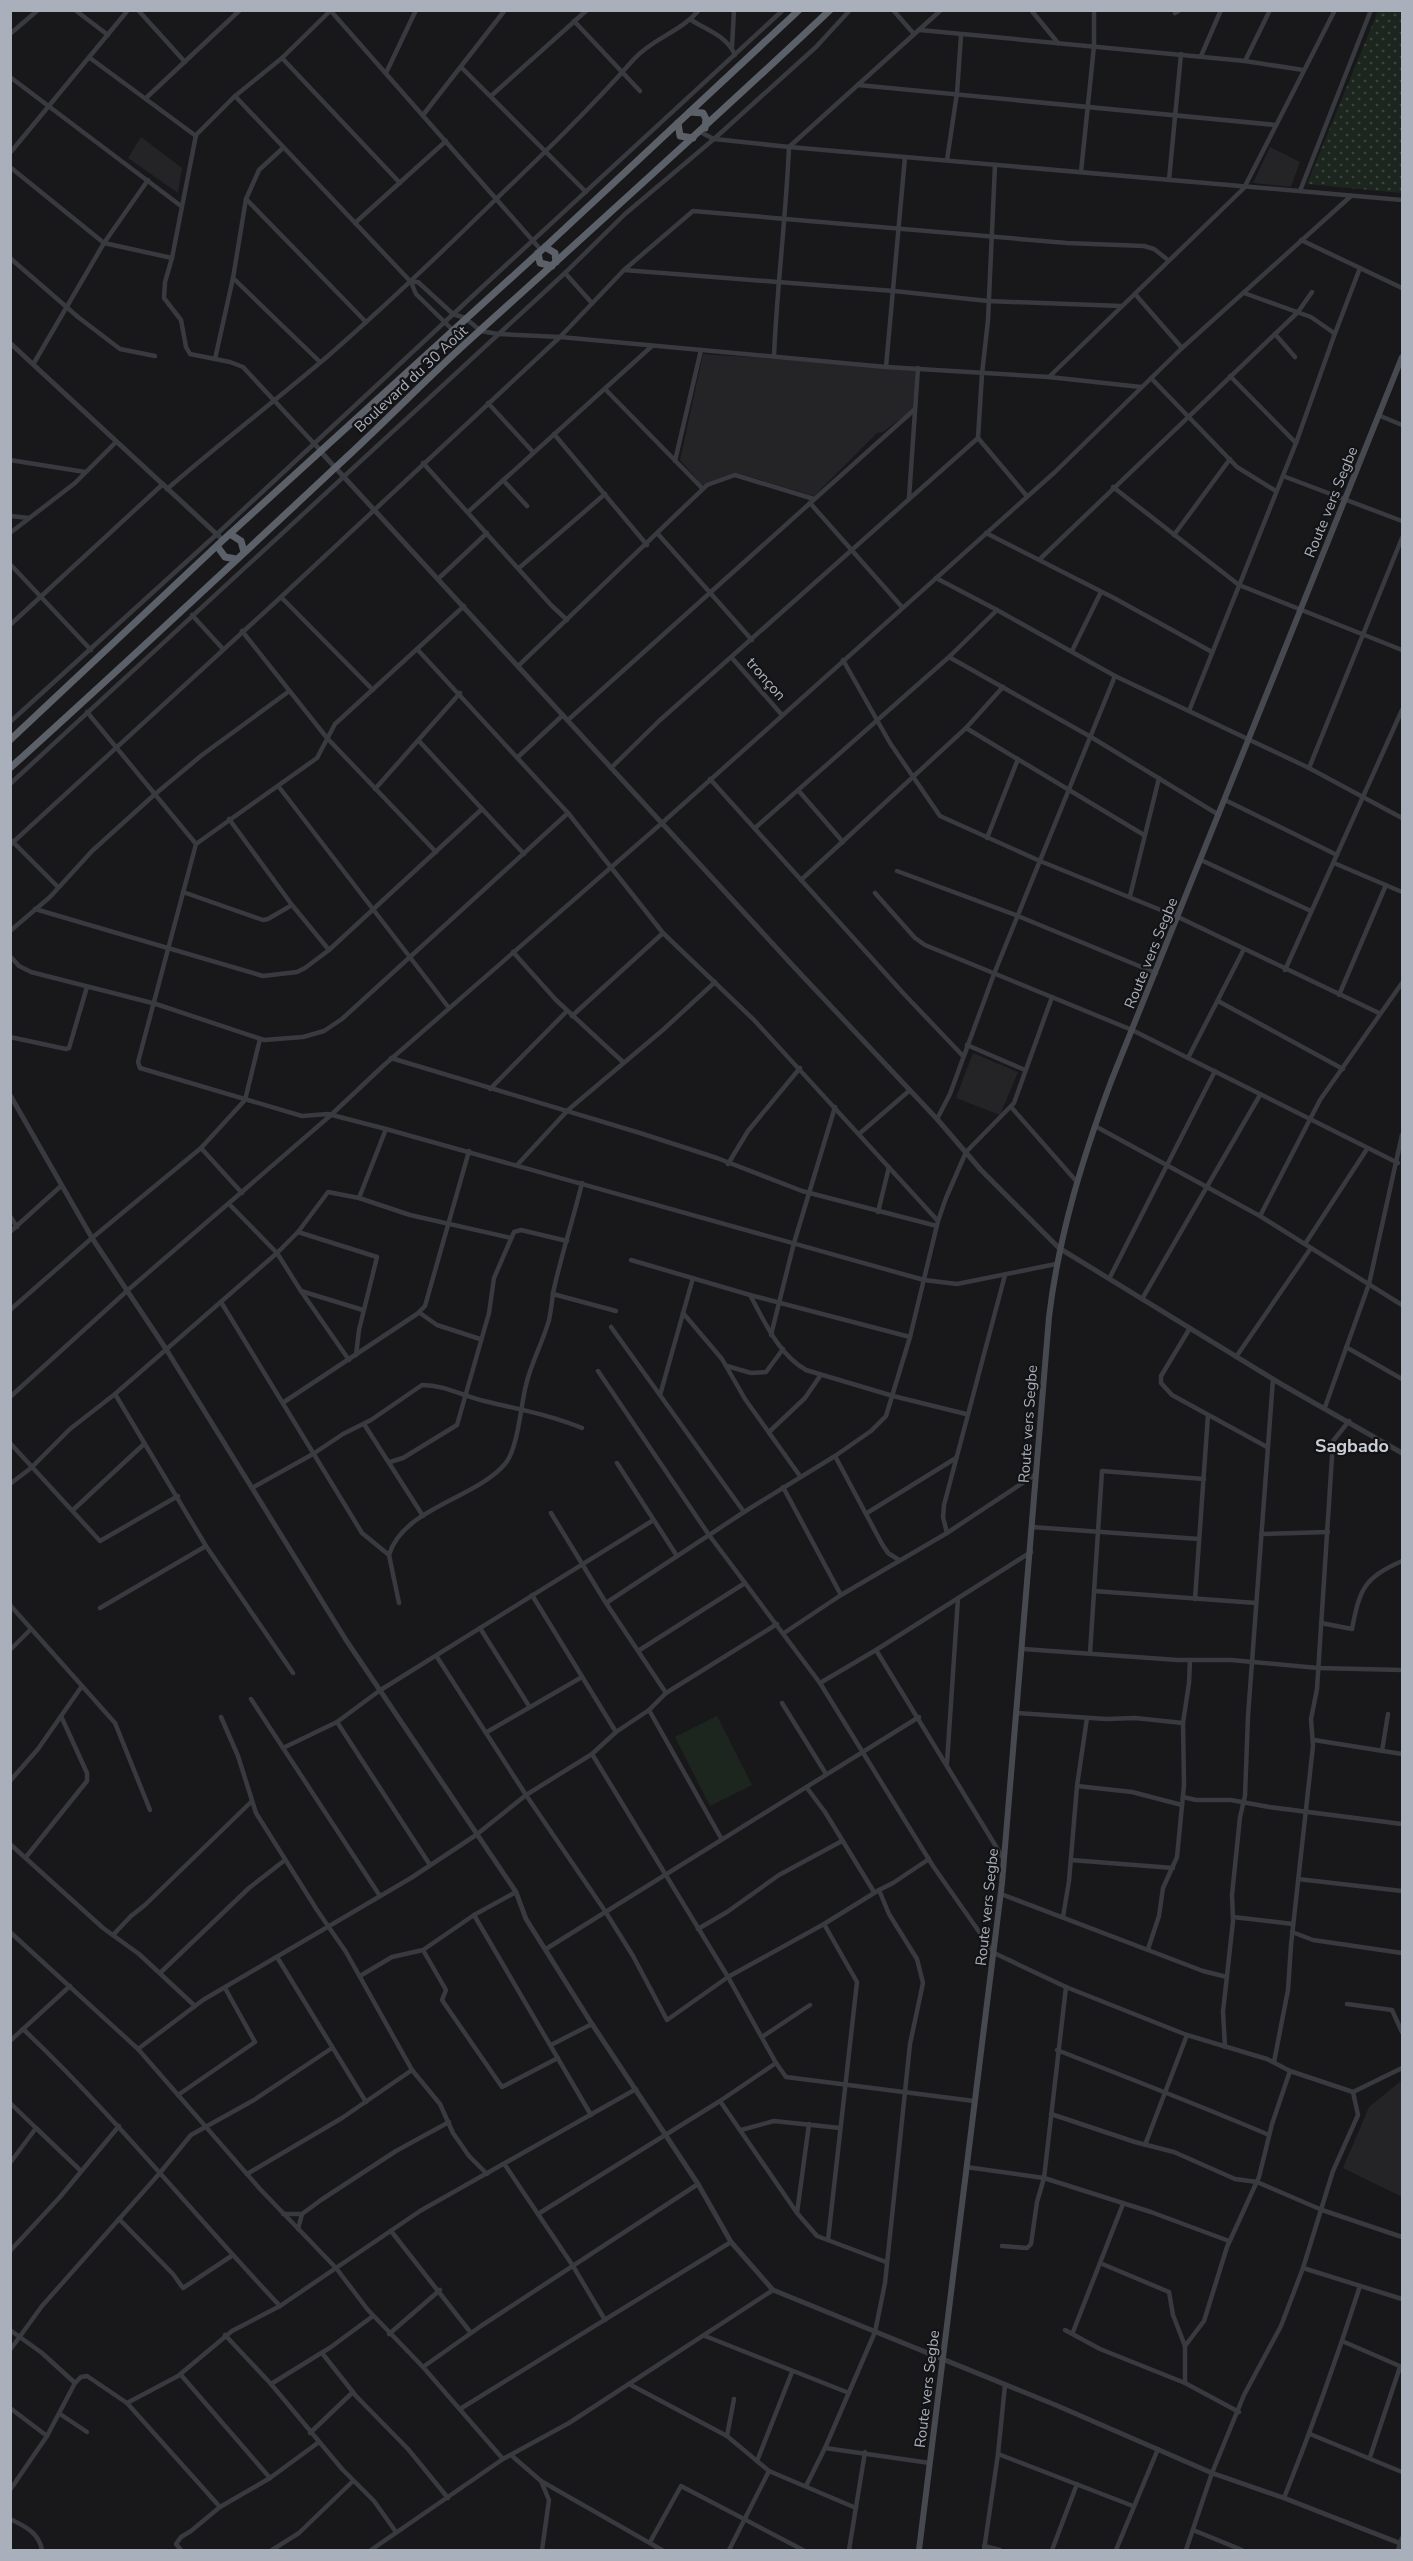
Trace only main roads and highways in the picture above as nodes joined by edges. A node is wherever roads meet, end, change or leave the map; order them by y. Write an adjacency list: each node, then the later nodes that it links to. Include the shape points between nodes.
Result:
1 (799, 10): 3 (highway, Boulevard du 30 Août)
2 (830, 10): 5 (highway, Boulevard du 30 Août)
3 (690, 112): 4 (highway, Boulevard du 30 Août); 5 (highway, via 703,113)
4 (678, 123): 6 (highway, via 680,136); 7 (highway, Boulevard du 30 Août)
5 (703, 130): 6 (highway, Boulevard du 30 Août)
6 (693, 138): 8 (highway, Boulevard du 30 Août)
7 (542, 250): 8 (highway, via 555,253); 8 (highway, via 540,263); 10 (highway, Boulevard du 30 Août)
8 (554, 264): 12 (highway, Boulevard du 30 Août)
9 (1402, 360): 16 (main road, Route vers Segbe, via 1132,1030 1095,1126 1059,1248 1049,1317 1005,1860)
10 (230, 534): 11 (highway, Boulevard du 30 Août, via 220,537); 12 (highway, via 241,542)
11 (217, 546): 13 (highway, via 225,556); 14 (highway, Boulevard du 30 Août)
12 (244, 552): 13 (highway, Boulevard du 30 Août)
13 (236, 559): 15 (highway, Boulevard du 30 Août)
14 (10, 740)
15 (10, 768)
16 (919, 2550)

